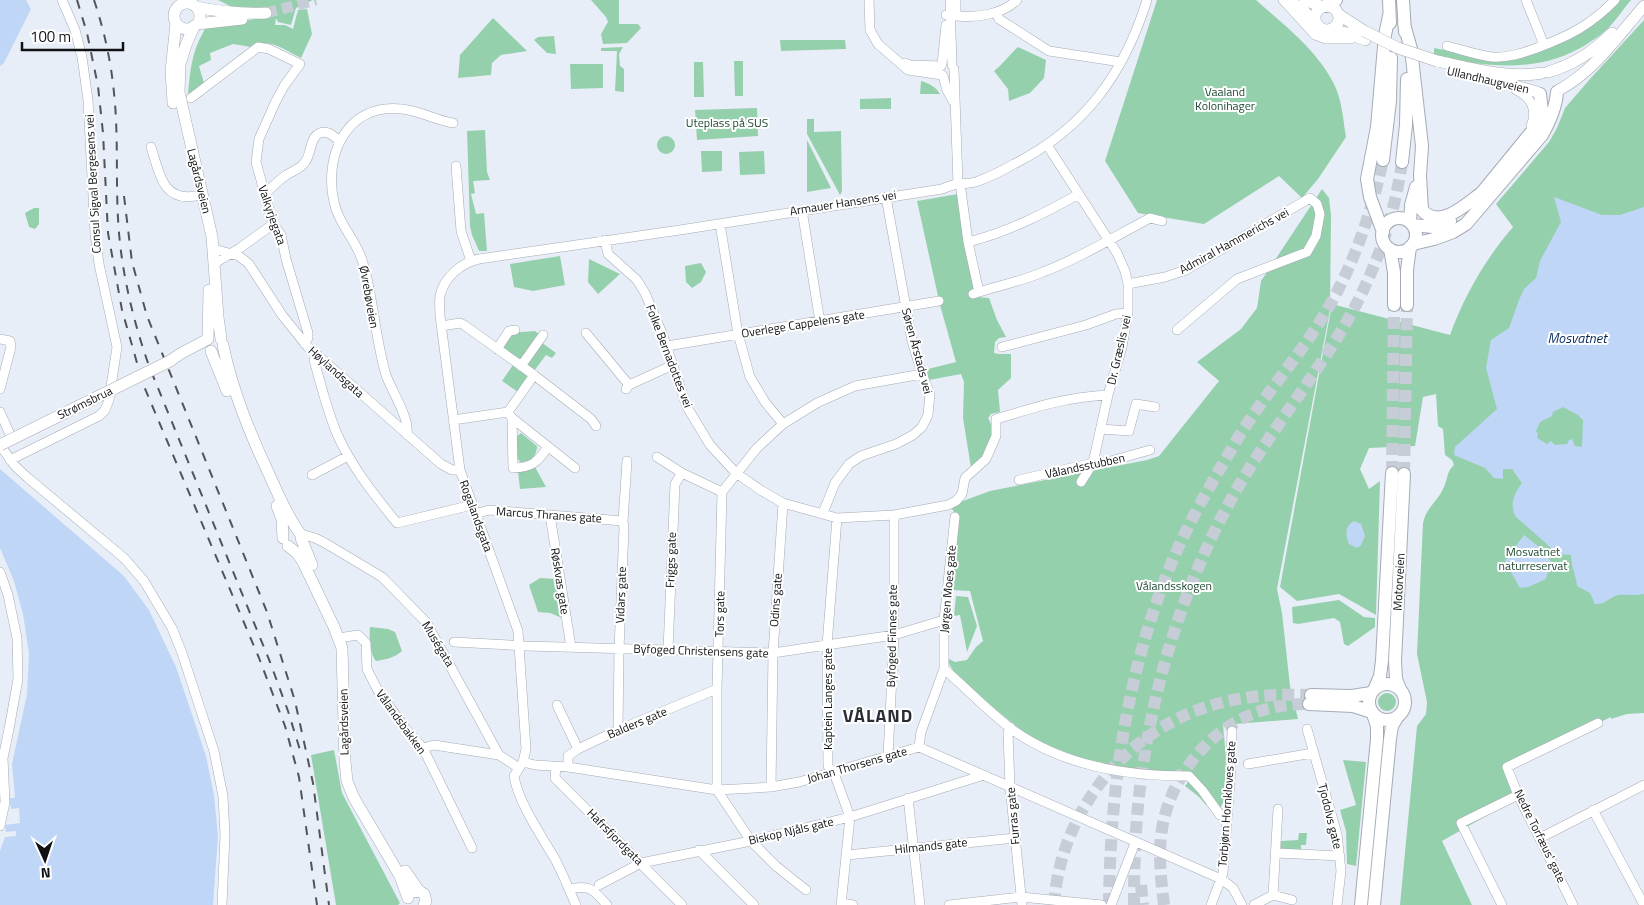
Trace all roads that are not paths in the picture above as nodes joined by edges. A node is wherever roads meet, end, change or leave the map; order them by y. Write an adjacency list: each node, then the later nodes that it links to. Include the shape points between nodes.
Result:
1 (62, 0): 110 (street, Consul Sigval Bergesens vei, via 75,30 82,58 88,100 95,234 117,356 109,400 99,416)
2 (869, 0): 34 (street, via 870,30 893,59 908,70)
3 (944, 0): 22 (street)
4 (950, 0): 22 (street)
5 (956, 0): 22 (street)
6 (1017, 0): 20 (street)
7 (1147, 0): 32 (street, Armauer Hansens vei, via 1140,24)
8 (1283, 0): 29 (street, via 1319,38)
9 (1289, 0): 27 (main road)
10 (1305, 0): 18 (main road)
11 (1389, 0): 23 (highway)
12 (1403, 0): 25 (highway)
13 (1526, 0): 30 (street)
14 (1615, 0): 30 (street, via 1580,29)
15 (1641, 0): 35 (main road, Ullandhaugveien, via 1593,50 1566,66)
16 (177, 4): 17 (main road); 24 (main road)
17 (194, 4): 26 (main road, via 200,15); 26 (main road, via 223,13 266,13)
18 (1328, 4): 21 (main road); 27 (main road, via 1315,14)
19 (1644, 6): 37 (main road, via 1590,68)
20 (997, 14): 22 (street); 32 (street, via 1049,51)
21 (1338, 14): 28 (main road, via 1337,25); 29 (main road)
22 (951, 15): 34 (street, via 944,54)
23 (1390, 16): 45 (highway, via 1391,85); 60 (highway, via 1385,35 1377,127 1367,179)
24 (176, 23): 26 (main road, via 184,28); 53 (main road, Lagårdsveien, via 171,91)
25 (1404, 24): 46 (highway, via 1407,107); 48 (highway, via 1411,49 1422,146)
26 (196, 25): 66 (main road, Lagårdsveien, via 180,64 179,92)
27 (1316, 25): 28 (main road)
28 (1328, 30): 29 (main road)
29 (1365, 36): 33 (main road, via 1408,60)
30 (1544, 45): 31 (street, via 1518,55 1493,57)
31 (1447, 46)
32 (1121, 62): 43 (street, Armauer Hansens vei, via 1111,82 1088,110)
33 (1437, 65): 35 (main road, Ullandhaugveien, via 1513,75); 36 (main road, Ullandhaugveien)
34 (946, 69): 49 (street, via 948,90 955,104)
35 (1545, 73): 37 (main road, via 1558,78); 38 (main road, via 1536,80)
36 (1488, 78): 38 (main road, Ullandhaugveien); 41 (street, via 1519,91 1529,99 1534,118)
37 (1558, 91): 38 (main road, via 1547,97); 64 (highway, via 1556,105 1542,135 1470,221 1453,232)
38 (1539, 93): 41 (highway, via 1540,118 1533,132)
39 (191, 98): 50 (street, Valkyrjegata, via 258,46 300,64 284,86 257,148 256,168)
40 (454, 123): 42 (street, Øvrebøveien, via 402,109 376,111 357,121)
41 (1524, 140): 52 (highway)
42 (339, 141): 50 (street, via 329,133 317,134 307,161); 103 (street, Øvrebøveien, via 331,174 332,193 338,215 363,261 382,360 408,430)
43 (1047, 145): 49 (street, Armauer Hansens vei, via 997,173); 51 (street, Dr. Græslis vei)
44 (152, 147): 53 (street, via 168,189 178,196)
45 (1383, 160)
46 (1402, 162)
47 (456, 166): 68 (street, via 461,231)
48 (1420, 175): 52 (highway, via 1422,210 1433,217 1450,214); 59 (highway, via 1411,205)
49 (959, 187): 54 (street, Armauer Hansens vei); 63 (street)
50 (265, 194): 57 (street, Valkyrjegata)
51 (1078, 194): 62 (street, Dr. Græslis vei); 63 (street, via 1016,226)
52 (1480, 194): 59 (highway, via 1469,208 1449,222 1433,227)
53 (195, 196): 85 (main road, Lagårdsveien, via 207,256)
54 (886, 197): 55 (street, Armauer Hansens vei); 73 (street, Søren Årstads vei)
55 (802, 210): 58 (street, Armauer Hansens vei); 75 (street)
56 (1162, 221): 62 (street, via 1150,218)
57 (273, 224): 67 (street); 84 (street, Valkyrjegata, via 281,235 308,333)
58 (720, 224): 61 (street, Armauer Hansens vei); 80 (street)
59 (1412, 224): 60 (highway, via 1401,218 1392,220); 64 (highway, via 1416,235)
60 (1383, 232): 65 (highway, via 1384,241)
61 (605, 240): 68 (street, Armauer Hansens vei); 86 (street, Folke Bernadottes vei, via 608,254 642,287)
62 (1109, 241): 63 (street, via 1044,272 976,293); 71 (street, Dr. Græslis vei)
63 (968, 242)
64 (1411, 246): 65 (highway, via 1400,252); 65 (highway, via 1401,305)
65 (1390, 248)
66 (214, 250): 67 (street, Høylandsgata); 69 (main road, Lagårdsveien)
67 (232, 253): 69 (street); 84 (street, Høylandsgata, via 252,267)
68 (471, 261): 70 (street, Armauer Hansens vei)
69 (215, 263): 83 (main road, Lagårdsveien)
70 (456, 270): 76 (street, Rogalandsgata, via 440,296)
71 (1128, 284): 74 (street, Dr. Græslis vei); 78 (street, Admiral Hammerichs vei, via 1186,270 1310,198 1317,204 1320,214 1316,236 1307,252 1236,279)
72 (939, 301): 73 (street, Overlege Cappelens gate)
73 (905, 306): 75 (street, Overlege Cappelens gate); 92 (street, Søren Årstads vei)
74 (1128, 313): 87 (street); 95 (street, Dr. Græslis vei)
75 (820, 322): 80 (street, Overlege Cappelens gate)
76 (441, 326): 88 (street, via 460,323); 99 (street, Rogalandsgata)
77 (515, 330): 88 (street, via 509,331)
78 (1177, 330)
79 (586, 333): 90 (street, via 627,387)
80 (738, 334): 86 (street, Overlege Cappelens gate); 100 (street, via 750,377 764,402)
81 (543, 335): 91 (street)
82 (0, 339): 94 (street, via 10,340 11,347)
83 (222, 342): 85 (main road, via 217,335); 130 (main road, Lagårdsveien, via 244,420)
84 (304, 343): 89 (street, Høylandsgata)
85 (210, 344): 104 (main road, Strømsbrua, bridge); 131 (main road, Lagårdsveien, via 244,439 280,512)
86 (667, 346): 90 (street, Folke Bernadottes vei)
87 (1002, 348)
88 (497, 349): 91 (street)
89 (317, 356): 103 (street, Høylandsgata); 108 (street, via 314,360 322,390)
90 (673, 365): 116 (street, Folke Bernadottes vei, via 687,406 710,445)
91 (521, 366): 93 (street)
92 (922, 374): 100 (street, via 855,386 817,402); 123 (street, Søren Årstads vei, via 930,394 928,415 922,426 905,440 861,456 849,464 835,483)
93 (534, 375): 98 (street); 101 (street)
94 (0, 388)
95 (1108, 395): 102 (street, Dr. Græslis vei); 126 (street, Folke Bernadottes vei, via 1061,400 996,419 996,436 986,459 965,478 962,494 956,500)
96 (1155, 407): 102 (street, via 1136,404 1129,431)
97 (0, 412): 104 (street)
98 (510, 415): 99 (street); 106 (street); 106 (street, via 514,468 536,463)
99 (453, 420): 114 (street, Rogalandsgata)
100 (783, 424): 116 (street)
101 (596, 426)
102 (1101, 429): 112 (street, Dr. Græslis vei)
103 (407, 435): 114 (street, Høylandsgata, via 440,464)
104 (12, 439): 105 (main road, Strømsbrua, bridge)
105 (0, 445): 110 (street)
106 (547, 448): 113 (street)
107 (1150, 450): 112 (street, Vålandsstubben, via 1100,464)
108 (348, 456): 117 (street); 122 (street, via 398,523)
109 (657, 457): 115 (street)
110 (10, 460): 202 (street, via 124,558 144,581 172,628 214,751 223,796)
111 (627, 461): 129 (street, Vidars gate)
112 (1093, 463): 118 (street, Vålandsstubben); 119 (street, Dr. Græslis vei)
113 (575, 468)
114 (460, 470): 122 (street, Rogalandsgata)
115 (682, 473): 120 (street); 141 (street, Friggs gate, via 673,489)
116 (736, 473): 120 (street); 121 (street, Folke Bernadottes vei)
117 (312, 475)
118 (1019, 480)
119 (1082, 482)
120 (722, 492): 142 (street, Tors gate)
121 (783, 503): 123 (street, Folke Bernadottes vei); 143 (street, Odins gate)
122 (472, 505): 124 (street, Rogalandsgata)
123 (823, 513): 128 (street, Folke Bernadottes vei)
124 (476, 514): 125 (street, Marcus Thranes gate, via 489,510); 137 (street, Rogalandsgata, via 518,631)
125 (550, 515): 129 (street, Marcus Thranes gate); 139 (street, Røskvas gate)
126 (894, 515): 128 (street, Folke Bernadottes vei); 134 (street, Byfoged Finnes gate)
127 (954, 517): 133 (street, Jørgen Moes gate)
128 (837, 518): 138 (street, Kaptein Langes gate)
129 (623, 521): 140 (street, Vidars gate)
130 (300, 535): 131 (main road, via 298,545); 135 (main road, Lagårdsveien); 160 (street, Muségata, via 338,549 382,577 426,622)
131 (286, 542): 198 (main road, Lagårdsveien, via 303,562 341,644 344,761 349,787 400,876)
132 (0, 572): 178 (street, via 17,638 18,679 3,758 5,802)
133 (944, 620): 134 (street, Byfoged Christensens gate); 144 (street, Jørgen Moes gate)
134 (894, 635): 138 (street, Byfoged Christensens gate); 161 (street, Byfoged Finnes gate)
135 (345, 636): 157 (street, Vålandsbakken, via 358,635 363,639 367,648 367,669 377,689); 194 (main road, Lagårdsveien, via 353,779 360,796)
136 (454, 642): 137 (street, Byfoged Christensens gate)
137 (520, 645): 139 (street, Byfoged Christensens gate); 163 (street, Rogalandsgata, via 526,750)
138 (827, 645): 143 (street, Byfoged Christensens gate); 166 (street, Kaptein Langes gate, via 828,766)
139 (570, 647): 140 (street, Byfoged Christensens gate)
140 (619, 648): 141 (street, Byfoged Christensens gate); 154 (street, Vidars gate)
141 (668, 650): 142 (street, Byfoged Christensens gate)
142 (719, 651): 143 (street, Byfoged Christensens gate); 145 (street, Tors gate)
143 (773, 653): 170 (street, Odins gate)
144 (944, 669): 152 (street); 156 (street, Jørgen Moes gate)
145 (717, 689): 154 (street, Balders gate); 171 (street, Tors gate)
146 (1400, 690): 147 (highway, via 1388,684); 147 (highway, Motorveien, via 1395,661 1398,473 1382,661); 150 (highway, via 1405,703)
147 (1373, 691): 149 (highway, via 1369,705); 149 (highway, via 1310,699)
148 (557, 705): 158 (street)
149 (1373, 713): 150 (highway, via 1386,720); 215 (highway, via 1377,739)
150 (1398, 716): 216 (highway, via 1390,739)
151 (1598, 723): 172 (street, Nedre Torfæus' gate, via 1507,767)
152 (1010, 728): 169 (street, Furras gate); 177 (street, via 1051,752 1082,763 1111,770 1189,776 1220,815)
153 (1308, 728): 159 (street, Tjodolvs gate)
154 (618, 730): 158 (street, Balders gate)
155 (1232, 731): 177 (street, Torbjørn Hornkloves gate)
156 (918, 747): 161 (street, Johan Thorsens gate); 167 (street, Johan Thorsens gate)
157 (422, 748): 160 (street, via 434,745); 183 (street, Vålandsbakken)
158 (578, 749): 165 (street, via 568,756)
159 (1313, 753): 162 (street); 188 (street, Tjodolvs gate)
160 (499, 755): 163 (street, Muségata)
161 (888, 756): 166 (street, Johan Thorsens gate)
162 (1248, 764)
163 (521, 765): 164 (street, Johan Thorsens gate); 192 (street, via 514,776 516,785)
164 (556, 766): 165 (street, Johan Thorsens gate); 189 (street, Hafrsfjordgata, via 555,778)
165 (568, 767): 171 (street, Johan Thorsens gate)
166 (834, 773): 170 (street, Johan Thorsens gate); 176 (street, Kaptein Langes gate)
167 (984, 775): 169 (street, Johan Thorsens gate); 173 (street, Biskop Njåls gate)
168 (1644, 785): 175 (street)
169 (1010, 786): 179 (street, Furras gate); 182 (street, Johan Thorsens gate)
170 (771, 787): 171 (street, Johan Thorsens gate)
171 (717, 790): 181 (street)
172 (1518, 795): 180 (street, Nedre Torfæus' gate); 217 (street, via 1461,823)
173 (908, 798): 176 (street, Biskop Njåls gate); 184 (street)
174 (1278, 809): 186 (street)
175 (1595, 813): 180 (street); 219 (street)
176 (850, 817): 181 (street, Biskop Njåls gate); 187 (street, Kaptein Langes gate)
177 (1226, 817): 190 (street, Torbjørn Hornkloves gate)
178 (0, 826)
179 (1015, 838): 184 (street, Hilmands gate); 197 (street, Furras gate)
180 (1540, 838): 218 (street, Nedre Torfæus' gate)
181 (751, 841): 185 (street, Biskop Njåls gate); 193 (street)
182 (1136, 843): 190 (street, Johan Thorsens gate); 210 (street)
183 (472, 848)
184 (914, 848): 187 (street, Hilmands gate); 207 (street)
185 (699, 850): 189 (street, Biskop Njåls gate); 205 (street)
186 (1276, 853): 188 (street); 195 (street)
187 (847, 855): 201 (street, Kaptein Langes gate)
188 (1340, 856): 214 (street, Tjodolvs gate)
189 (641, 863): 191 (street, Biskop Njåls gate); 204 (street, Hafrsfjordgata)
190 (1221, 879): 211 (street, Torbjørn Hornkloves gate); 212 (street, Johan Thorsens gate, via 1234,888)
191 (599, 885)
192 (570, 890): 200 (street); 203 (street, via 592,889)
193 (806, 890)
194 (419, 891): 198 (main road, via 412,893); 199 (main road, Lagårdsveien, via 424,894)
195 (1273, 895): 196 (street); 213 (street)
196 (1292, 900)
197 (1021, 901): 208 (street); 209 (street)
198 (407, 902)
199 (426, 904)
200 (572, 904)
201 (842, 904): 206 (street)
202 (222, 905)
203 (608, 905)
204 (682, 905)
205 (754, 905)
206 (853, 905)
207 (920, 905)
208 (949, 905)
209 (1102, 905)
210 (1112, 905)
211 (1210, 905)
212 (1242, 905)
213 (1254, 905)
214 (1337, 905)
215 (1361, 905)
216 (1374, 905)
217 (1502, 905)
218 (1573, 905)
219 (1644, 905)

